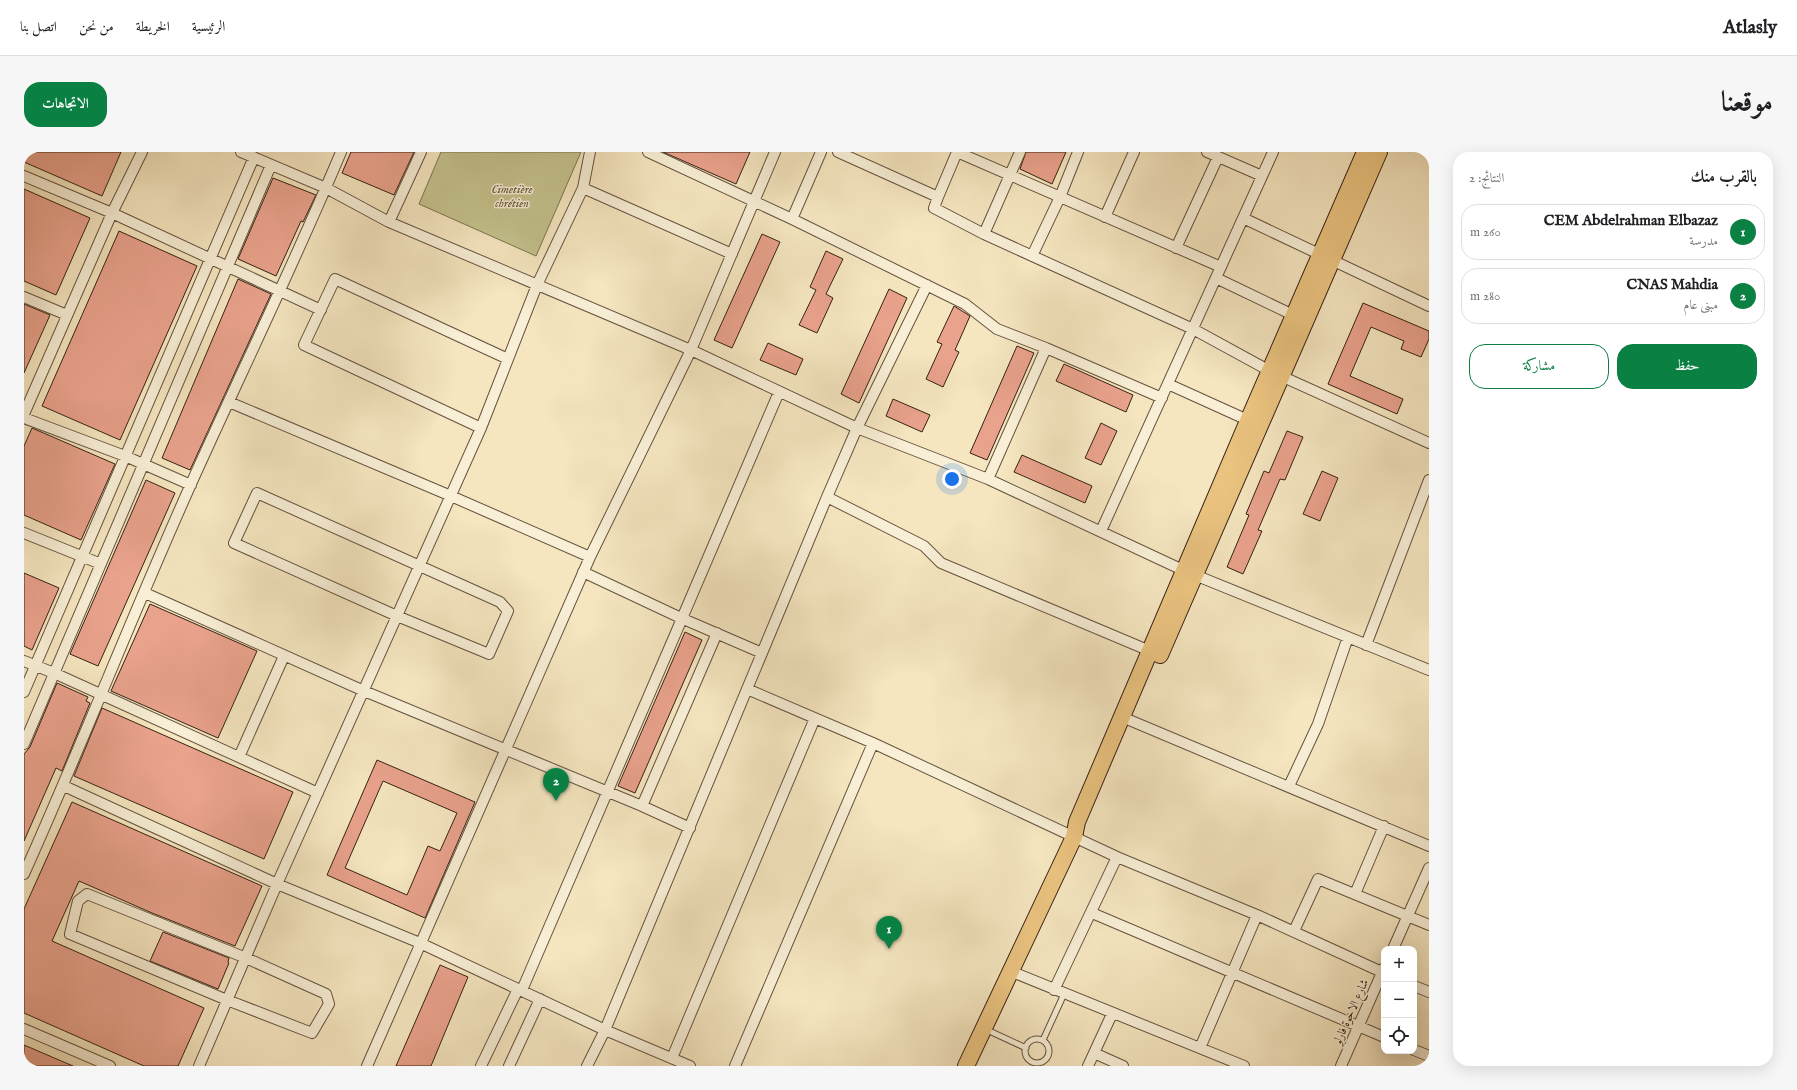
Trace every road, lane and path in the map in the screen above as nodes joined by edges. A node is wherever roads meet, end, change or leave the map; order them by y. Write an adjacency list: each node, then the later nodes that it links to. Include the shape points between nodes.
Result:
1 (142, 152): 29 (street)
2 (241, 152): 18 (street)
3 (341, 152): 24 (street)
4 (420, 152): 33 (street)
5 (590, 152): 25 (street)
6 (648, 152): 28 (street)
7 (775, 152): 28 (street)
8 (822, 152): 32 (street)
9 (838, 152): 26 (street)
10 (957, 152): 21 (street); 26 (street)
11 (1020, 152): 21 (street)
12 (1078, 152): 27 (street)
13 (1134, 152): 30 (street)
14 (1207, 152): 19 (street)
15 (1273, 152): 23 (street)
16 (1365, 152): 38 (main road)
17 (1379, 152): 38 (main road)
18 (254, 157): 20 (street); 39 (street)
19 (1218, 157): 23 (street); 35 (street)
20 (271, 165): 24 (street); 40 (street)
21 (1010, 175): 27 (street); 34 (street)
22 (24, 176): 29 (street)
23 (1262, 176): 31 (street)
24 (326, 188): 33 (street); 45 (street)
25 (583, 188): 36 (street); 43 (street)
26 (938, 197): 34 (street, via 934,208)
27 (1060, 197): 30 (street); 37 (street)
28 (754, 202): 32 (street); 36 (street)
29 (112, 213): 39 (street); 49 (street)
30 (1105, 216): 35 (street)
31 (1243, 218): 38 (street); 41 (street)
32 (792, 219): 44 (street)
33 (389, 222): 43 (street)
34 (984, 234): 37 (street)
35 (1176, 248): 41 (street)
36 (732, 254): 53 (street)
37 (1032, 256): 51 (street)
38 (1326, 256): 47 (street); 50 (main road); 55 (main road)
39 (210, 258): 40 (street); 66 (street)
40 (228, 266): 45 (street); 67 (street)
41 (1221, 267): 42 (street)
42 (1216, 278): 50 (street); 51 (street)
43 (537, 285): 53 (street); 54 (street)
44 (927, 286): 52 (street, via 965,304 997,329); 64 (street)
45 (280, 291): 48 (street); 59 (street)
46 (24, 297): 49 (street)
47 (1429, 306)
48 (321, 310): 54 (street, via 335,279); 63 (street, via 304,345)
49 (67, 315): 60 (street)
50 (1294, 315): 55 (main road)
51 (1193, 330): 55 (street); 56 (street)
52 (1046, 348): 58 (street); 68 (street)
53 (691, 350): 57 (street); 76 (street)
54 (508, 359): 63 (street)
55 (1275, 374): 62 (main road); 65 (street)
56 (1168, 384): 58 (street); 62 (street)
57 (779, 392): 64 (street); 83 (street)
58 (1162, 398): 73 (street)
59 (229, 402): 70 (street); 71 (street)
60 (24, 414)
61 (24, 418): 66 (street)
62 (1254, 423): 80 (main road)
63 (481, 428): 71 (street)
64 (857, 428): 68 (street); 72 (street)
65 (1429, 443)
66 (125, 456): 67 (street); 75 (street)
67 (144, 464): 70 (street); 77 (street)
68 (988, 479): 73 (street)
69 (1429, 480): 86 (street)
70 (190, 486): 81 (street)
71 (451, 496): 76 (street); 78 (street)
72 (827, 497): 87 (street, via 924,546 942,563); 88 (street)
73 (1101, 531): 80 (street)
74 (24, 533): 75 (street)
75 (82, 556): 77 (street); 91 (street)
76 (590, 557): 79 (street)
77 (101, 564): 93 (street)
78 (420, 566): 82 (street); 82 (street, via 500,602 508,612 489,654); 82 (street, via 257,493 234,543)
79 (583, 572): 83 (street); 102 (street)
80 (1190, 573): 85 (street); 87 (main road); 99 (main road)
81 (145, 593): 89 (street); 97 (street)
82 (397, 616): 95 (street)
83 (681, 618): 84 (street); 107 (street)
84 (717, 633): 88 (street); 108 (street)
85 (1348, 637): 86 (street); 105 (street, via 1318,724)
86 (1366, 645): 92 (street)
87 (1150, 651): 99 (main road)
88 (762, 653): 94 (street)
89 (284, 656): 95 (street); 103 (street)
90 (24, 662): 91 (street)
91 (35, 666): 93 (street); 96 (street)
92 (1429, 670)
93 (54, 673): 97 (street); 101 (street)
94 (747, 689): 98 (street); 110 (street)
95 (364, 691): 102 (street); 106 (street)
96 (24, 692)
97 (102, 696): 103 (street); 104 (street)
98 (815, 718): 100 (street); 149 (street)
99 (1126, 718): 105 (street); 111 (main road, via 1077,822)
100 (873, 743): 111 (street); 157 (street)
101 (24, 744)
102 (505, 750): 107 (street); 123 (street)
103 (239, 757): 106 (street)
104 (64, 786): 115 (street); 116 (street)
105 (1289, 786): 109 (street)
106 (318, 793): 116 (street)
107 (608, 793): 108 (street); 131 (street)
108 (642, 806): 110 (street)
109 (1384, 826): 112 (street); 117 (street)
110 (690, 828): 141 (street)
111 (1074, 837): 113 (street); 127 (main road)
112 (1429, 846)
113 (1116, 857): 118 (street); 119 (street)
114 (1429, 868): 120 (street)
115 (24, 874)
116 (278, 884): 123 (street); 125 (street)
117 (1355, 894): 120 (street); 122 (street, via 1318,879)
118 (1092, 913): 128 (street); 132 (street)
119 (1257, 915): 122 (street); 128 (street)
120 (1407, 916): 121 (street); 124 (street)
121 (1429, 925)
122 (1294, 931): 126 (street)
123 (420, 943): 131 (street); 152 (street)
124 (1393, 946)
125 (246, 958): 136 (street); 136 (street, via 326,994 330,1004 312,1033); 136 (street, via 88,894 78,901 70,934)
126 (1381, 970)
127 (1010, 972): 132 (street); 140 (main road)
128 (1232, 973): 138 (street); 145 (street)
129 (1381, 975): 138 (street, شارع الاخوة فارلو)
130 (1417, 987): 133 (street)
131 (520, 990): 135 (street); 153 (street)
132 (1054, 990): 134 (street)
133 (1429, 992)
134 (1064, 994): 137 (street); 143 (lane)
135 (540, 999): 141 (street); 154 (street)
136 (228, 1000): 151 (street)
137 (1112, 1014): 145 (street); 147 (street)
138 (1358, 1027): 142 (street); 162 (street, شارع الاخوة فارلو)
139 (24, 1028): 150 (street)
140 (983, 1028): 144 (lane); 158 (main road)
141 (605, 1030): 149 (street); 155 (street)
142 (1381, 1036)
143 (1043, 1040): 144 (lane, via 1035,1039); 144 (lane, via 1048,1046 1049,1054 1041,1062 1030,1060)
144 (1026, 1048)
145 (1200, 1048): 161 (street)
146 (1417, 1051): 148 (street)
147 (1094, 1053): 159 (street); 160 (street)
148 (1429, 1056)
149 (672, 1058): 156 (street)
150 (110, 1066)
151 (199, 1066)
152 (367, 1066)
153 (481, 1066)
154 (509, 1066)
155 (587, 1066)
156 (690, 1066)
157 (735, 1066)
158 (966, 1066)
159 (1088, 1066)
160 (1123, 1066)
161 (1244, 1066)
162 (1341, 1066)

